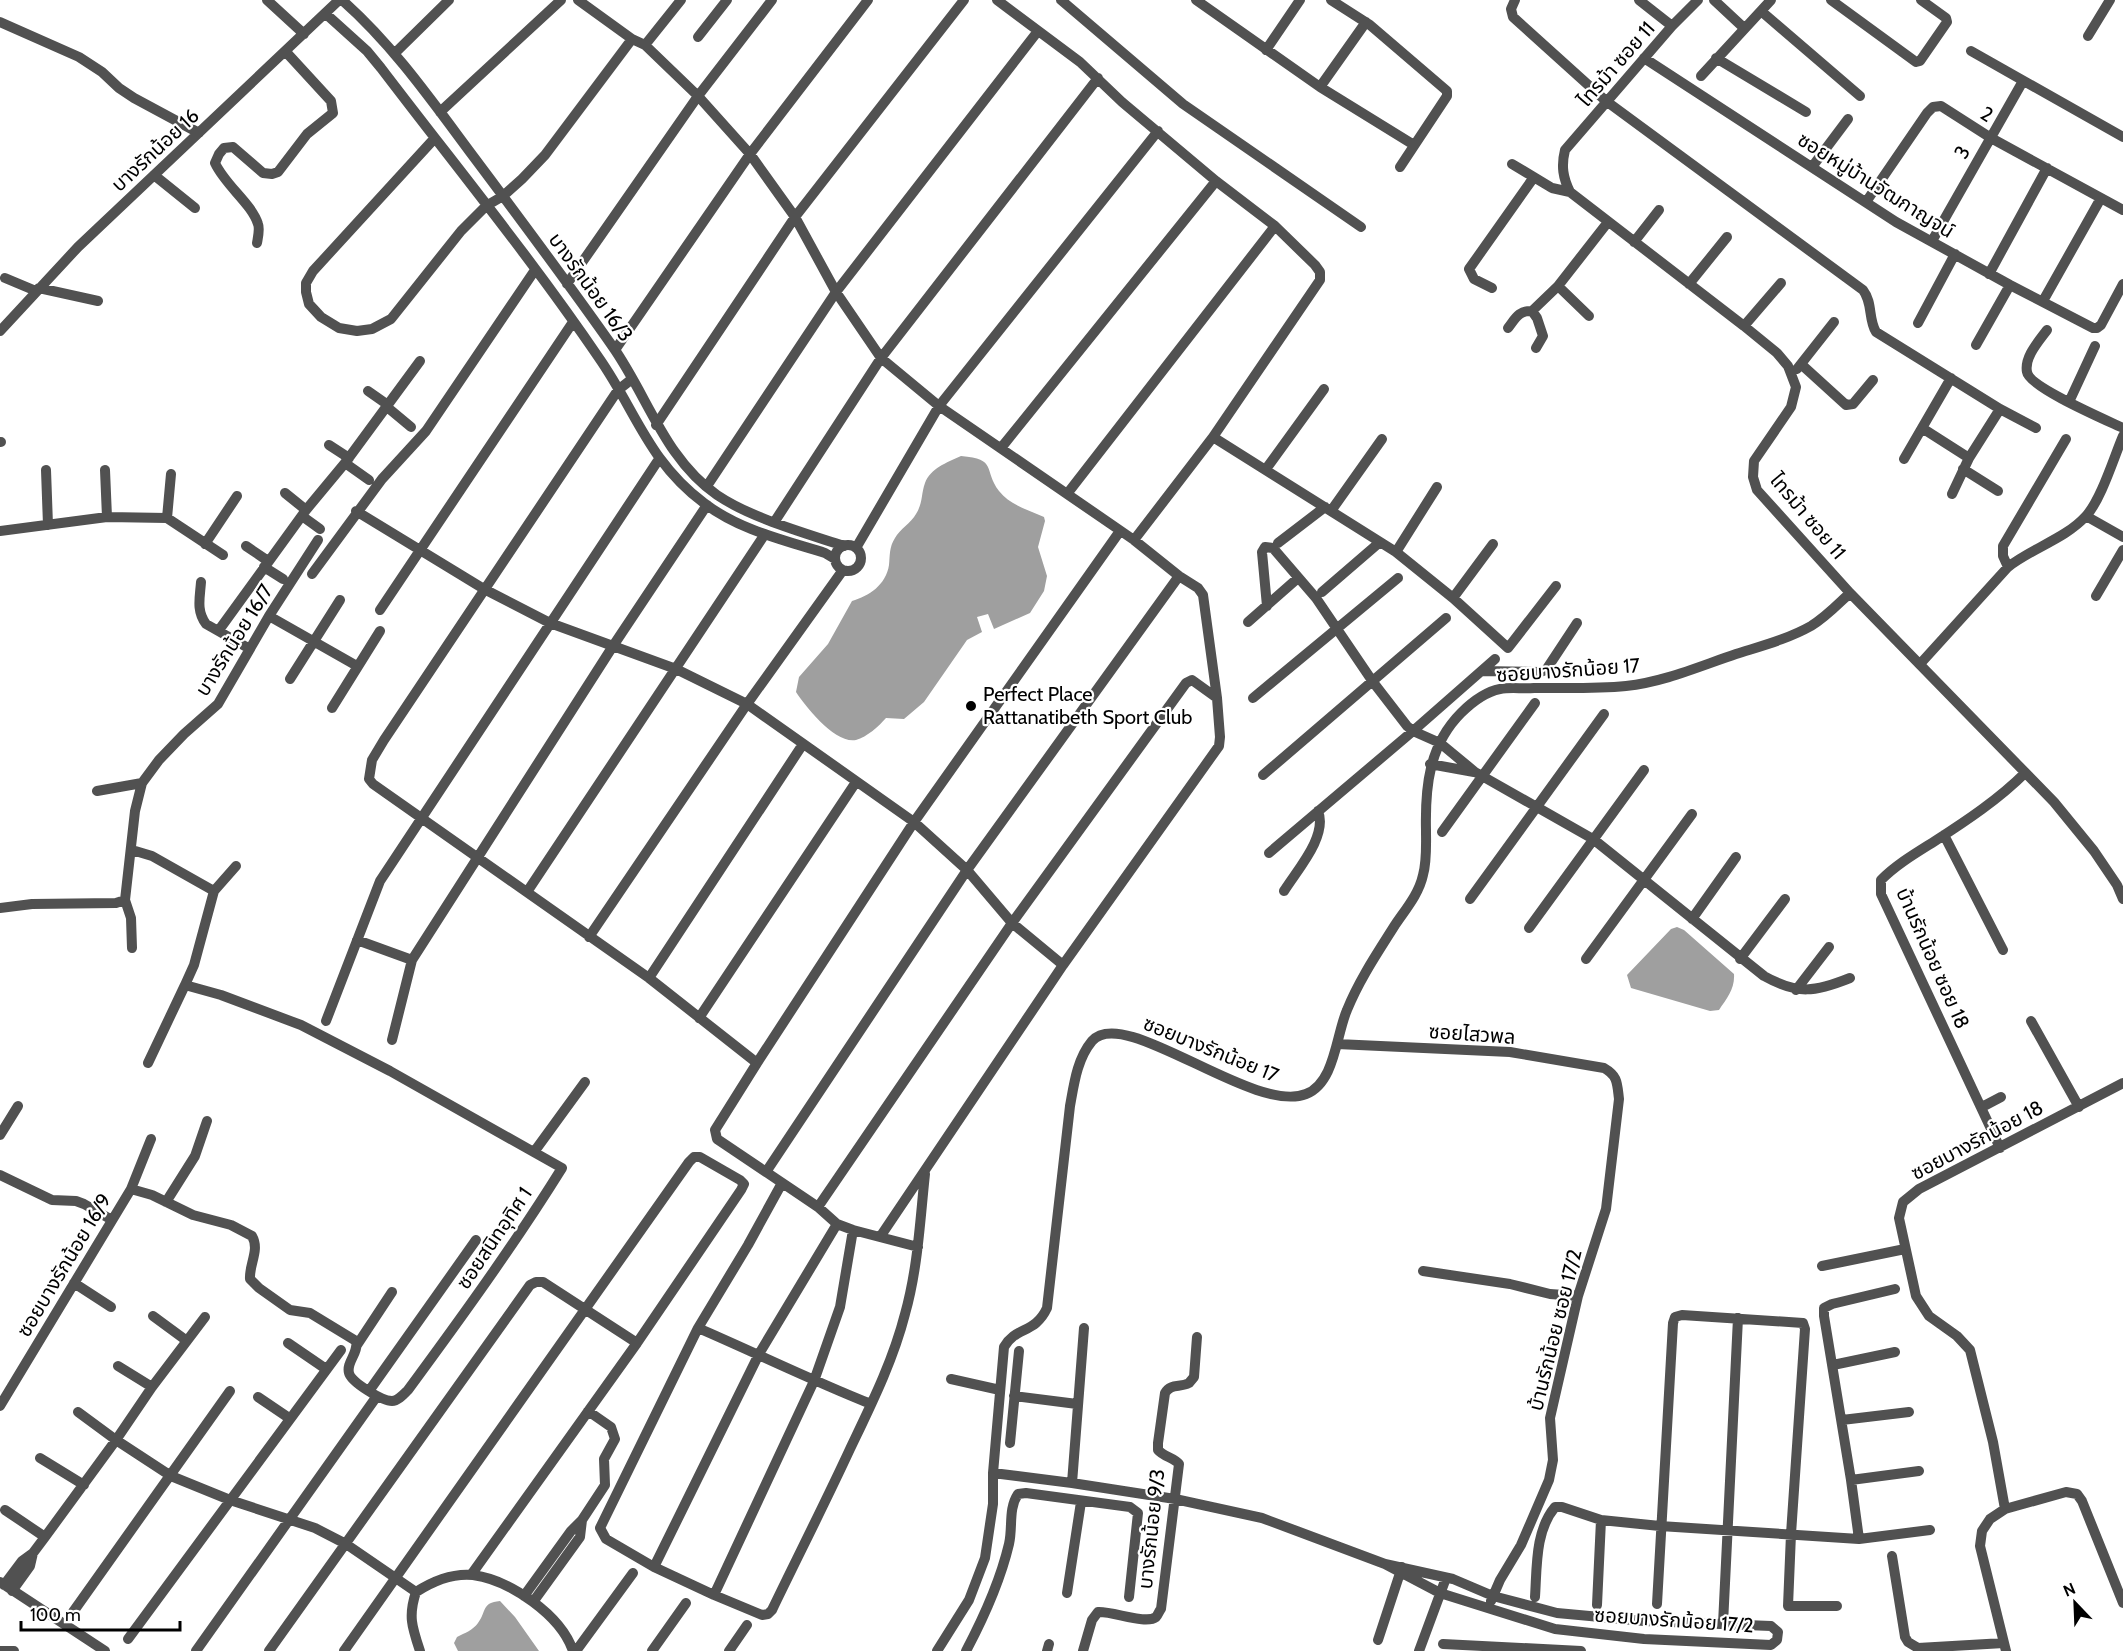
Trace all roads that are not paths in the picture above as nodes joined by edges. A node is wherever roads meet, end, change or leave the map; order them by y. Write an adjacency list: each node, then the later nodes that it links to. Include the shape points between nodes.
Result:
1 (267, 0): 31 (street)
2 (341, 0): 25 (street, บางรักน้อย 16); 34 (street, บางรักน้อย 16/3)
3 (449, 0): 41 (street)
4 (561, 0): 51 (street)
5 (578, 0): 35 (street)
6 (681, 0): 36 (street)
7 (727, 0): 33 (street)
8 (772, 0): 48 (street)
9 (868, 0): 60 (street)
10 (964, 0): 76 (street)
11 (997, 0): 30 (street)
12 (1061, 0): 79 (street, via 1183,104)
13 (1197, 0): 37 (street)
14 (1300, 0): 37 (street)
15 (1331, 0): 27 (street)
16 (1515, 0): 50 (street, via 1513,17)
17 (1639, 0): 28 (street)
18 (1698, 0): 28 (street, ไทรม้า ซอย 11)
19 (1714, 0): 29 (street)
20 (1771, 0): 24 (street)
21 (1830, 0): 22 (street, via 1916,62 1947,22)
22 (1921, 0)
23 (2110, 0): 32 (street)
24 (1761, 11): 29 (street); 49 (street)
25 (326, 14): 31 (street, บางรักน้อย 16); 38 (street)
26 (0, 22): 55 (street, via 79,57 134,98)
27 (1366, 22): 47 (street); 59 (street, via 1447,90 1447,96)
28 (1672, 26): 42 (street, ไทรม้า ซอย 11)
29 (1744, 28): 43 (street)
30 (1038, 31): 45 (street); 96 (street)
31 (304, 34): 40 (street, บางรักน้อย 16)
32 (2088, 36)
33 (698, 37)
34 (381, 38): 38 (street); 41 (street, บางรักน้อย 16/3)
35 (632, 39): 36 (street); 69 (street, via 545,155)
36 (645, 45): 48 (street)
37 (1266, 50): 47 (street)
38 (367, 51): 58 (street)
39 (1971, 51): 46 (street)
40 (286, 52): 55 (street, บางรักน้อย 16); 83 (street, via 331,101 333,113 307,134 278,172 263,173 233,147 224,148 219,154 215,163 221,175 259,225)
41 (395, 53): 51 (street, บางรักน้อย 16/3)
42 (1644, 58): 50 (street, ไทรม้า ซอย 11); 63 (street, ซอยหมู่บ้านวัฒกาญจน์)
43 (1716, 58): 44 (street); 52 (street)
44 (1701, 76)
45 (1098, 78): 54 (street); 112 (street)
46 (2023, 81): 56 (street); 57 (street, 3)
47 (1320, 87): 59 (street)
48 (698, 96): 60 (street); 89 (street)
49 (1860, 96)
50 (1606, 101): 68 (street, ไทรม้า ซอย 11, via 1565,150 1563,174); 116 (street, via 1863,290 1876,332)
51 (440, 112): 69 (street, บางรักน้อย 16/3)
52 (1806, 112)
53 (1848, 119): 63 (street)
54 (1158, 131): 67 (street); 124 (street)
55 (199, 133): 65 (street, บางรักน้อย 16)
56 (2123, 137)
57 (1991, 138): 64 (street, 2); 71 (street, 2, via 1941,106 1933,107); 81 (street, 3)
58 (434, 139): 72 (street); 72 (street, via 313,271 306,283 309,304 339,328 372,329 391,320)
59 (1414, 145): 62 (street)
60 (750, 154): 76 (street); 111 (street)
61 (1512, 164): 66 (street)
62 (1400, 167)
63 (1812, 167): 71 (street, ซอยหมู่บ้านวัฒกาญจน์)
64 (2047, 168): 70 (street, 2); 86 (street)
65 (154, 175): 73 (street); 95 (street, บางรักน้อย 16)
66 (1534, 177): 68 (street, via 1552,188); 94 (street, via 1469,269 1474,279)
67 (1216, 181): 78 (street); 136 (street)
68 (1570, 192): 77 (street)
69 (503, 196): 72 (street); 89 (street, บางรักน้อย 16/3)
70 (2101, 198): 75 (street, 2); 97 (street)
71 (1866, 202): 81 (street, ซอยหมู่บ้านวัฒกาญจน์)
72 (486, 206): 85 (street)
73 (195, 208)
74 (1659, 210): 82 (street)
75 (2123, 210)
76 (795, 217): 96 (street); 126 (street)
77 (1608, 222): 82 (street); 93 (street)
78 (1275, 226): 131 (street, via 1316,265 1320,280); 151 (street)
79 (1361, 227)
80 (1727, 237): 90 (street)
81 (1932, 241): 84 (street, ซอยหมู่บ้านวัฒกาญจน์)
82 (1634, 242): 90 (street)
83 (257, 243)
84 (1955, 254): 86 (street, ซอยหมู่บ้านวัฒกาญจน์); 103 (street)
85 (535, 270): 101 (street); 156 (street, via 426,431)
86 (1989, 273): 92 (street, ซอยหมู่บ้านวัฒกาญจน์)
87 (5, 278): 95 (street)
88 (1781, 283): 104 (street)
89 (567, 284): 111 (street, บางรักน้อย 16/3)
90 (1689, 284): 104 (street)
91 (2123, 284): 97 (street, ซอยหมู่บ้านวัฒกาญจน์, via 2097,328)
92 (2010, 285): 97 (street, ซอยหมู่บ้านวัฒกาญจน์); 108 (street)
93 (1558, 286): 99 (street); 100 (street)
94 (1492, 288)
95 (37, 289): 98 (street); 107 (street, บางรักน้อย 16)
96 (836, 292): 112 (street); 147 (street)
97 (2043, 301)
98 (98, 302)
99 (1532, 311): 105 (street, via 1519,314); 110 (street, via 1543,336)
100 (1589, 316)
101 (573, 322): 119 (street); 176 (street)
102 (1834, 322): 114 (street)
103 (1918, 324)
104 (1744, 326): 115 (street, via 1777,353)
105 (1508, 328)
106 (2047, 330): 122 (street, via 2028,358 2026,370 2029,378)
107 (0, 331)
108 (1976, 345)
109 (2095, 346): 122 (street)
110 (1536, 348)
111 (615, 350): 117 (street, บางรักน้อย 16/3)
112 (881, 358): 124 (street); 161 (street)
113 (420, 362): 123 (street)
114 (1802, 365): 115 (street); 118 (street, via 1846,405 1853,404)
115 (1791, 374): 192 (street, ไทรม้า ซอย 11, via 1796,387 1791,407 1754,461 1753,477 1757,490)
116 (1951, 378): 125 (street); 128 (street)
117 (632, 379): 119 (street); 126 (street, บางรักน้อย 16/3)
118 (1873, 380)
119 (618, 390): 138 (street); 190 (street)
120 (1324, 390): 141 (street)
121 (368, 391): 123 (street)
122 (2069, 402): 130 (street)
123 (387, 406): 127 (street); 140 (street)
124 (939, 406): 136 (street); 174 (street)
125 (2000, 409): 129 (street); 137 (street)
126 (656, 425): 147 (street, บางรักน้อย 16/3, via 681,461)
127 (411, 427)
128 (1922, 428): 137 (street); 139 (street)
129 (2036, 428)
130 (2123, 428)
131 (1213, 436): 141 (street); 167 (street)
132 (2123, 436): 158 (street, via 2094,506)
133 (1382, 439): 155 (street)
134 (2066, 439): 181 (street, via 2003,546 2002,556)
135 (329, 445): 140 (street)
136 (1001, 448): 151 (street)
137 (1969, 458): 142 (street)
138 (659, 459): 154 (street); 201 (street)
139 (1904, 459)
140 (347, 461): 146 (street); 157 (street)
141 (1266, 469): 155 (street)
142 (1964, 469): 149 (street); 152 (street)
143 (46, 470): 162 (street)
144 (105, 470): 159 (street)
145 (171, 474): 160 (street)
146 (369, 480)
147 (707, 486): 161 (street, บางรักน้อย 16/3, via 749,512)
148 (1437, 487): 177 (street)
149 (1998, 491)
150 (285, 493): 157 (street)
151 (1067, 494): 164 (street)
152 (1952, 494)
153 (237, 496): 169 (street)
154 (707, 505): 165 (street); 207 (street)
155 (1328, 509): 168 (street); 170 (street)
156 (356, 512): 176 (street); 183 (street)
157 (304, 513): 180 (street); 198 (street, บางรักน้อย 16/7, via 319,535)
158 (2086, 516): 166 (street); 181 (street)
159 (107, 518): 160 (street); 162 (street)
160 (167, 518): 169 (street)
161 (775, 521): 173 (street, บางรักน้อย 16/3)
162 (48, 525): 163 (street)
163 (0, 531)
164 (1120, 531): 167 (street); 237 (street)
165 (765, 534): 179 (street); 212 (street)
166 (2123, 537)
167 (1134, 540): 184 (street)
168 (1380, 542): 177 (street); 191 (street)
169 (205, 543): 178 (street)
170 (1278, 543)
171 (1493, 544): 194 (street)
172 (246, 546): 180 (street)
173 (844, 546): 174 (street); 179 (street)
174 (856, 548): 182 (street, via 859,563)
175 (2123, 550): 193 (street)
176 (419, 551): 190 (street); 197 (street)
177 (1396, 552): 194 (street)
178 (223, 555)
179 (835, 559): 182 (street)
180 (266, 564): 187 (street); 203 (street)
181 (2008, 567): 210 (street)
182 (843, 570): 219 (street)
183 (312, 574)
184 (1179, 576): 216 (street, via 1203,595); 246 (street)
185 (1298, 578): 196 (street); 196 (street, via 1273,548 1265,547 1262,552); 204 (street)
186 (1398, 578): 204 (street)
187 (283, 579)
188 (201, 582): 203 (street, via 201,618)
189 (1556, 586): 194 (street, via 1508,648)
190 (484, 589): 201 (street); 236 (street, via 372,759 369,779 373,784)
191 (1322, 592)
192 (1850, 593): 210 (street, ไทรม้า ซอย 11); 223 (street, ซอยบางรักน้อย 17, via 1829,613 1795,634 1665,678 1624,686 1500,689 1480,697 1460,714)
193 (2096, 596)
194 (1453, 598)
195 (340, 600): 206 (street)
196 (1267, 606): 200 (street)
197 (380, 610)
198 (269, 616): 206 (street); 208 (street, บางรักน้อย 16/7)
199 (1446, 618): 215 (street)
200 (1248, 622)
201 (550, 623): 207 (street); 236 (street)
202 (1577, 623): 213 (street, via 1546,670)
203 (219, 630): 208 (street)
204 (1338, 630): 215 (street); 217 (street)
205 (380, 631): 211 (street)
206 (315, 641): 211 (street); 214 (street)
207 (614, 646): 212 (street); 243 (street)
208 (250, 649): 231 (street, บางรักน้อย 16/7, via 214,709 184,734)
209 (1495, 659): 213 (street)
210 (1920, 664): 227 (street, ไทรม้า ซอย 11)
211 (357, 666): 220 (street)
212 (676, 669): 219 (street); 250 (street)
213 (1482, 671): 222 (street)
214 (290, 679)
215 (1373, 682): 222 (street); 229 (street)
216 (1217, 698): 257 (street, via 1192,680 1186,683); 267 (street, via 1219,746)
217 (1253, 698)
218 (1535, 703): 228 (street)
219 (747, 704): 224 (street); 259 (street)
220 (332, 708)
221 (1604, 714): 233 (street)
222 (1413, 731): 223 (street); 234 (street)
223 (1440, 743): 225 (street, ซอยบางรักน้อย 17); 228 (street)
224 (803, 744): 230 (street); 268 (street)
225 (1430, 764): 228 (street); 276 (street, ซอยบางรักน้อย 17, via 1425,799 1424,875 1368,968 1346,1011)
226 (1644, 770): 240 (street)
227 (2025, 773): 239 (street, บ้านรักน้อย ซอย 18); 251 (street, ไทรม้า ซอย 11, via 2094,851)
228 (1478, 774): 233 (street); 238 (street)
229 (1263, 775)
230 (856, 782): 237 (street); 272 (street)
231 (142, 783): 232 (street); 241 (street, บางรักน้อย 16/7)
232 (97, 791)
233 (1538, 807): 240 (street); 252 (street)
234 (1318, 811): 242 (street); 249 (street, via 1320,831)
235 (1692, 814): 247 (street)
236 (421, 818): 243 (street); 260 (street, via 380,881)
237 (914, 822): 246 (street); 278 (street)
238 (1442, 832)
239 (1944, 835): 263 (street); 284 (street, บ้านรักน้อย ซอย 18, via 1891,869 1881,880 1881,894)
240 (1593, 839): 247 (street); 258 (street)
241 (132, 850): 248 (street, via 152,856); 254 (street, บางรักน้อย 16/7)
242 (1269, 853)
243 (477, 856): 250 (street); 266 (street)
244 (1736, 857): 256 (street)
245 (236, 866): 248 (street)
246 (967, 870): 257 (street); 292 (street)
247 (1645, 879): 256 (street); 264 (street)
248 (214, 891): 270 (street)
249 (1284, 891)
250 (527, 892): 259 (street)
251 (2123, 898)
252 (1470, 899)
253 (1785, 899): 265 (street)
254 (125, 900): 255 (street); 262 (street, via 131,918)
255 (0, 908)
256 (1692, 919): 265 (street)
257 (1012, 923): 267 (street); 297 (street)
258 (1529, 928)
259 (590, 937): 268 (street)
260 (357, 940): 266 (street); 273 (street)
261 (1829, 947): 271 (street)
262 (132, 948)
263 (2003, 950)
264 (1586, 959)
265 (1740, 959): 271 (street, via 1782,987)
266 (412, 960): 275 (street)
267 (1063, 965): 291 (street)
268 (649, 978): 272 (street)
269 (1850, 978): 271 (street, via 1827,987)
270 (185, 985): 277 (street); 290 (street, ซอยสนิทอุทิศ 1, via 301,1025)
271 (1796, 990)
272 (699, 1018): 278 (street)
273 (326, 1021)
274 (2031, 1021): 285 (street)
275 (393, 1040)
276 (1337, 1044): 279 (street, ซอยไสวพล, via 1510,1052); 333 (street, ซอยบางรักน้อย 17, via 1320,1085 1305,1095 1283,1097 1223,1077 1122,1033 1104,1033 1093,1039 1082,1056 1070,1106 1047,1308 1041,1320 1010,1338 1004,1347)
277 (148, 1063)
278 (757, 1063): 292 (street, via 715,1134)
279 (1604, 1068): 310 (street, บ้านรักน้อย ซอย 17/2, via 1613,1073 1617,1082 1618,1110 1606,1209)
280 (585, 1082): 290 (street)
281 (2123, 1083): 285 (street, ซอยบางรักน้อย 18)
282 (2001, 1097): 284 (street)
283 (18, 1107): 287 (street)
284 (1982, 1107): 289 (street, บ้านรักน้อย ซอย 18)
285 (2079, 1107): 289 (street, ซอยบางรักน้อย 18)
286 (207, 1121): 296 (street, via 195,1156)
287 (0, 1135)
288 (151, 1139): 295 (street, ซอยบางรักน้อย 16/9)
289 (2000, 1148): 304 (street, ซอยบางรักน้อย 18, via 1918,1189 1904,1202 1899,1218)
290 (534, 1152): 335 (street, ซอยสนิทอุทิศ 1, via 562,1168 516,1240 408,1390 391,1401)
291 (926, 1170): 301 (street); 303 (street)
292 (766, 1172): 294 (street)
293 (0, 1175): 298 (street, via 52,1200 84,1204)
294 (782, 1183): 297 (street); 316 (street)
295 (131, 1189): 296 (street); 298 (street, ซอยบางรักน้อย 16/9)
296 (166, 1202): 322 (street, via 252,1236 256,1248 249,1276 259,1288 290,1310 310,1313)
297 (818, 1207): 299 (street)
298 (112, 1220): 307 (street, ซอยบางรักน้อย 16/9)
299 (837, 1224): 300 (street); 326 (street)
300 (852, 1230): 301 (street); 331 (street, via 840,1307)
301 (880, 1237): 303 (street)
302 (476, 1240): 335 (street)
303 (918, 1247): 338 (street, via 906,1312)
304 (1905, 1249): 305 (street); 358 (street, ซอยบางรักน้อย 18, via 1916,1296 1929,1316 1970,1350)
305 (1822, 1266)
306 (1423, 1271): 310 (street)
307 (74, 1283): 311 (street); 340 (street, ซอยบางรักน้อย 16/9)
308 (1895, 1289): 327 (street, via 1824,1308)
309 (392, 1292): 322 (street)
310 (1578, 1296): 381 (street, บ้านรักน้อย ซอย 17/2, via 1550,1418 1554,1460 1549,1480 1521,1545)
311 (111, 1306)
312 (586, 1309): 321 (street); 321 (street, via 694,1157 740,1180 744,1184 741,1190); 368 (street, via 543,1282 530,1285); 374 (street)
313 (153, 1316): 319 (street)
314 (205, 1317): 319 (street)
315 (1738, 1318): 362 (street, via 1675,1317); 364 (street); 365 (street, via 1798,1322 1805,1329)
316 (698, 1328): 326 (street); 370 (street, via 600,1528 606,1539)
317 (1084, 1328): 339 (street)
318 (1197, 1337): 355 (street, บางรักน้อย 9/3, via 1194,1377 1165,1393 1158,1443 1162,1455 1179,1464)
319 (187, 1341): 332 (street)
320 (288, 1343): 329 (street)
321 (637, 1343): 341 (street)
322 (357, 1345): 335 (street, via 349,1373)
323 (341, 1350): 329 (street)
324 (1019, 1351): 336 (street)
325 (1895, 1352): 327 (street)
326 (759, 1354): 331 (street); 370 (street)
327 (1833, 1365): 345 (street)
328 (118, 1366): 332 (street)
329 (326, 1369): 344 (street)
330 (951, 1379): 333 (street)
331 (814, 1381): 338 (street); 380 (street)
332 (152, 1388): 346 (street)
333 (1000, 1390): 350 (street, ซอยบางรักน้อย 17)
334 (230, 1391): 351 (street)
335 (373, 1394): 360 (street)
336 (1014, 1396): 339 (street); 347 (street)
337 (258, 1397): 344 (street)
338 (871, 1404): 380 (street, via 768,1614)
339 (1077, 1404): 353 (street)
340 (0, 1406)
341 (588, 1411): 373 (street); 384 (street, via 610,1427 615,1439 604,1459 605,1485)
342 (78, 1412): 346 (street)
343 (1909, 1412): 345 (street)
344 (289, 1418): 356 (street)
345 (1842, 1420): 352 (street)
346 (116, 1440): 351 (street); 354 (street)
347 (1010, 1443)
348 (40, 1458): 354 (street)
349 (1919, 1471): 352 (street)
350 (993, 1473): 353 (street, ซอยบางรักน้อย 17/2); 413 (street, ซอยบางรักน้อย 17, via 985,1558 969,1600)
351 (171, 1476): 356 (street); 391 (street)
352 (1851, 1480): 367 (street)
353 (1072, 1482): 355 (street, ซอยบางรักน้อย 17/2)
354 (84, 1485): 366 (street)
355 (1175, 1499): 371 (street, ซอยบางรักน้อย 17/2, via 1262,1518); 415 (street, บางรักน้อย 9/3, via 1161,1609 1146,1620 1098,1612)
356 (230, 1500): 360 (street); 396 (street)
357 (1081, 1502): 378 (street); 382 (street, via 1130,1507 1138,1513); 414 (street, via 1018,1494 1013,1502 1010,1542 1000,1576)
358 (2005, 1509): 386 (street, via 2066,1492 2077,1494); 401 (street, via 1990,1519 1982,1531 1980,1546)
359 (6, 1510): 366 (street)
360 (289, 1519): 368 (street); 406 (street)
361 (1601, 1520): 362 (street); 383 (street, via 1555,1507 1539,1542); 388 (street)
362 (1660, 1526): 364 (street); 387 (street)
363 (1930, 1530): 367 (street)
364 (1728, 1531): 365 (street); 393 (street)
365 (1791, 1534): 367 (street); 389 (street, via 1788,1606)
366 (45, 1537): 376 (street, via 33,1553 30,1566)
367 (1858, 1539)
368 (346, 1544): 374 (street); 407 (street)
369 (1893, 1556): 401 (street, via 1905,1637 1913,1646)
370 (654, 1567): 380 (street)
371 (1401, 1569): 375 (street, ซอยบางรักน้อย 17/2); 379 (street, ซอยบางรักน้อย 17/2); 397 (street)
372 (633, 1573): 410 (street)
373 (471, 1575): 377 (street, via 447,1577); 384 (street, via 496,1582)
374 (396, 1578): 377 (street); 408 (street)
375 (1446, 1578): 379 (street); 381 (street, ซอยบางรักน้อย 17/2)
376 (6, 1586): 405 (street)
377 (416, 1592): 409 (street, via 411,1620)
378 (1067, 1593)
379 (1440, 1593): 390 (street, ซอยบางรักน้อย 17/2); 416 (street)
380 (714, 1595)
381 (1492, 1596): 390 (street, บ้านรักน้อย ซอย 17/2); 392 (street, ซอยบางรักน้อย 17/2)
382 (1129, 1597)
383 (1536, 1597)
384 (529, 1599): 410 (street, via 562,1632)
385 (686, 1602): 411 (street)
386 (2123, 1603)
387 (1658, 1604)
388 (1597, 1605)
389 (1837, 1606)
390 (1489, 1610): 395 (street, ซอยบางรักน้อย 17/2)
391 (74, 1612)
392 (1557, 1613): 393 (street, ซอยบางรักน้อย 17/2); 395 (street)
393 (1723, 1624): 400 (street, ซอยบางรักน้อย 17/2, via 1771,1626 1778,1632 1771,1645)
394 (747, 1625): 412 (street)
395 (1555, 1629): 399 (street, ซอยบางรักน้อย 17/2); 402 (street)
396 (128, 1639)
397 (1378, 1640)
398 (1443, 1644): 402 (street)
399 (1704, 1646): 400 (street, ซอยบางรักน้อย 17/2)
400 (1726, 1647)
401 (2005, 1647)
402 (1553, 1650): 417 (street)
403 (0, 1651): 404 (street)
404 (14, 1651)
405 (105, 1651)
406 (196, 1651)
407 (269, 1651)
408 (344, 1651)
409 (420, 1651)
410 (574, 1651)
411 (652, 1651)
412 (729, 1651)
413 (936, 1651)
414 (966, 1651)
415 (1083, 1651)
416 (1419, 1651)
417 (1581, 1651)

